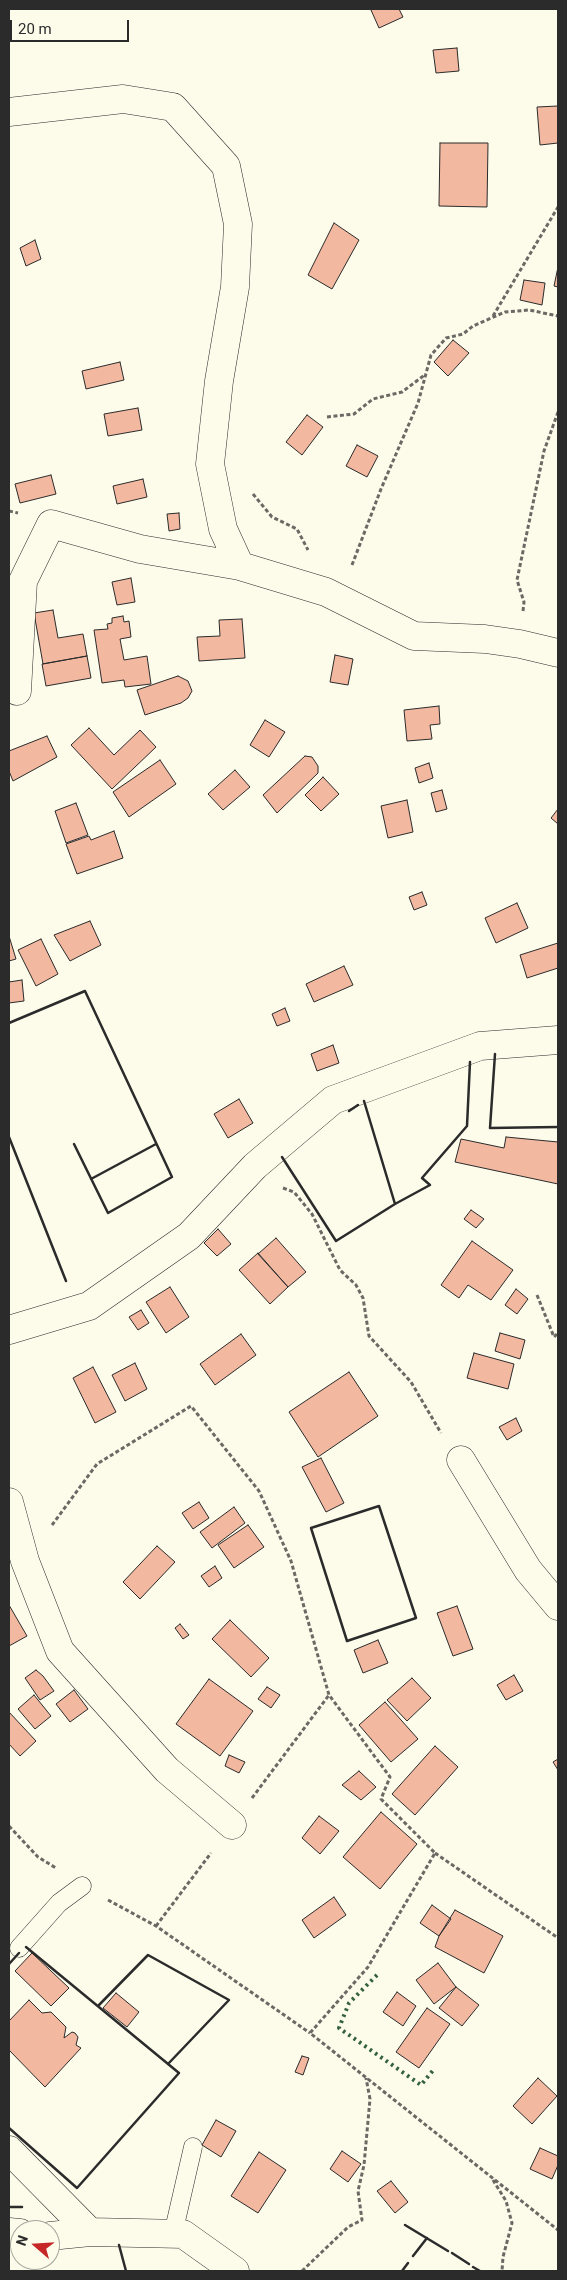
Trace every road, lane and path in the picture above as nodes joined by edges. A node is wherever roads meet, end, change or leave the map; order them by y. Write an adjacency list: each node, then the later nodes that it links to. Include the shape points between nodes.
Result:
1 (9, 112): 8 (street, via 123,99 173,107 226,166 238,224 235,288 219,381 210,464)
2 (558, 207): 4 (path)
3 (558, 316): 4 (path, via 529,310 505,312)
4 (493, 317): 5 (path, via 463,334 446,338 431,355)
5 (426, 374): 7 (path, via 402,392 372,399 354,414); 11 (path, via 418,403)
6 (558, 412): 12 (path, via 544,451 517,580 524,602)
7 (327, 417)
8 (214, 479): 9 (path, via 247,487 272,517 297,529); 10 (street, via 223,529)
9 (310, 553)
10 (240, 566): 11 (street); 14 (street, via 140,549 51,524 22,581)
11 (340, 599): 12 (street, via 414,636)
12 (520, 644): 13 (street)
13 (558, 653)
14 (17, 691)
15 (558, 1040): 16 (street, via 480,1046 334,1100)
16 (255, 1166): 18 (street, via 189,1236 90,1306); 20 (path, via 278,1186 294,1192 312,1214 340,1270 356,1285 363,1298 369,1336 411,1382)
17 (537, 1295): 19 (path, via 554,1337)
18 (9, 1330)
19 (558, 1333)
20 (460, 1460): 23 (street, via 528,1570)
21 (9, 1502): 22 (street)
22 (25, 1561): 24 (street, via 60,1651 167,1770); 26 (path, via 97,1464 191,1406 259,1491 291,1561 329,1695 390,1777 381,1798)
23 (558, 1606)
24 (232, 1825)
25 (9, 1826): 27 (path, via 38,1857)
26 (435, 1853): 28 (path); 30 (path, via 368,1967)
27 (82, 1886): 29 (lane, via 59,1904); 30 (path, via 156,1926)
28 (558, 1938)
29 (19, 1948)
30 (310, 2033): 31 (path)
31 (366, 2078): 34 (path); 40 (path, via 370,2099 364,2165 358,2190 362,2220 348,2227)
32 (193, 2147): 37 (lane)
33 (9, 2150): 36 (street)
34 (491, 2177): 35 (path); 41 (path, via 506,2201 512,2223)
35 (558, 2230)
36 (90, 2232): 37 (street); 38 (street)
37 (173, 2234): 39 (street, via 183,2234)
38 (60, 2235)
39 (235, 2271)
40 (302, 2271)
41 (502, 2271)

